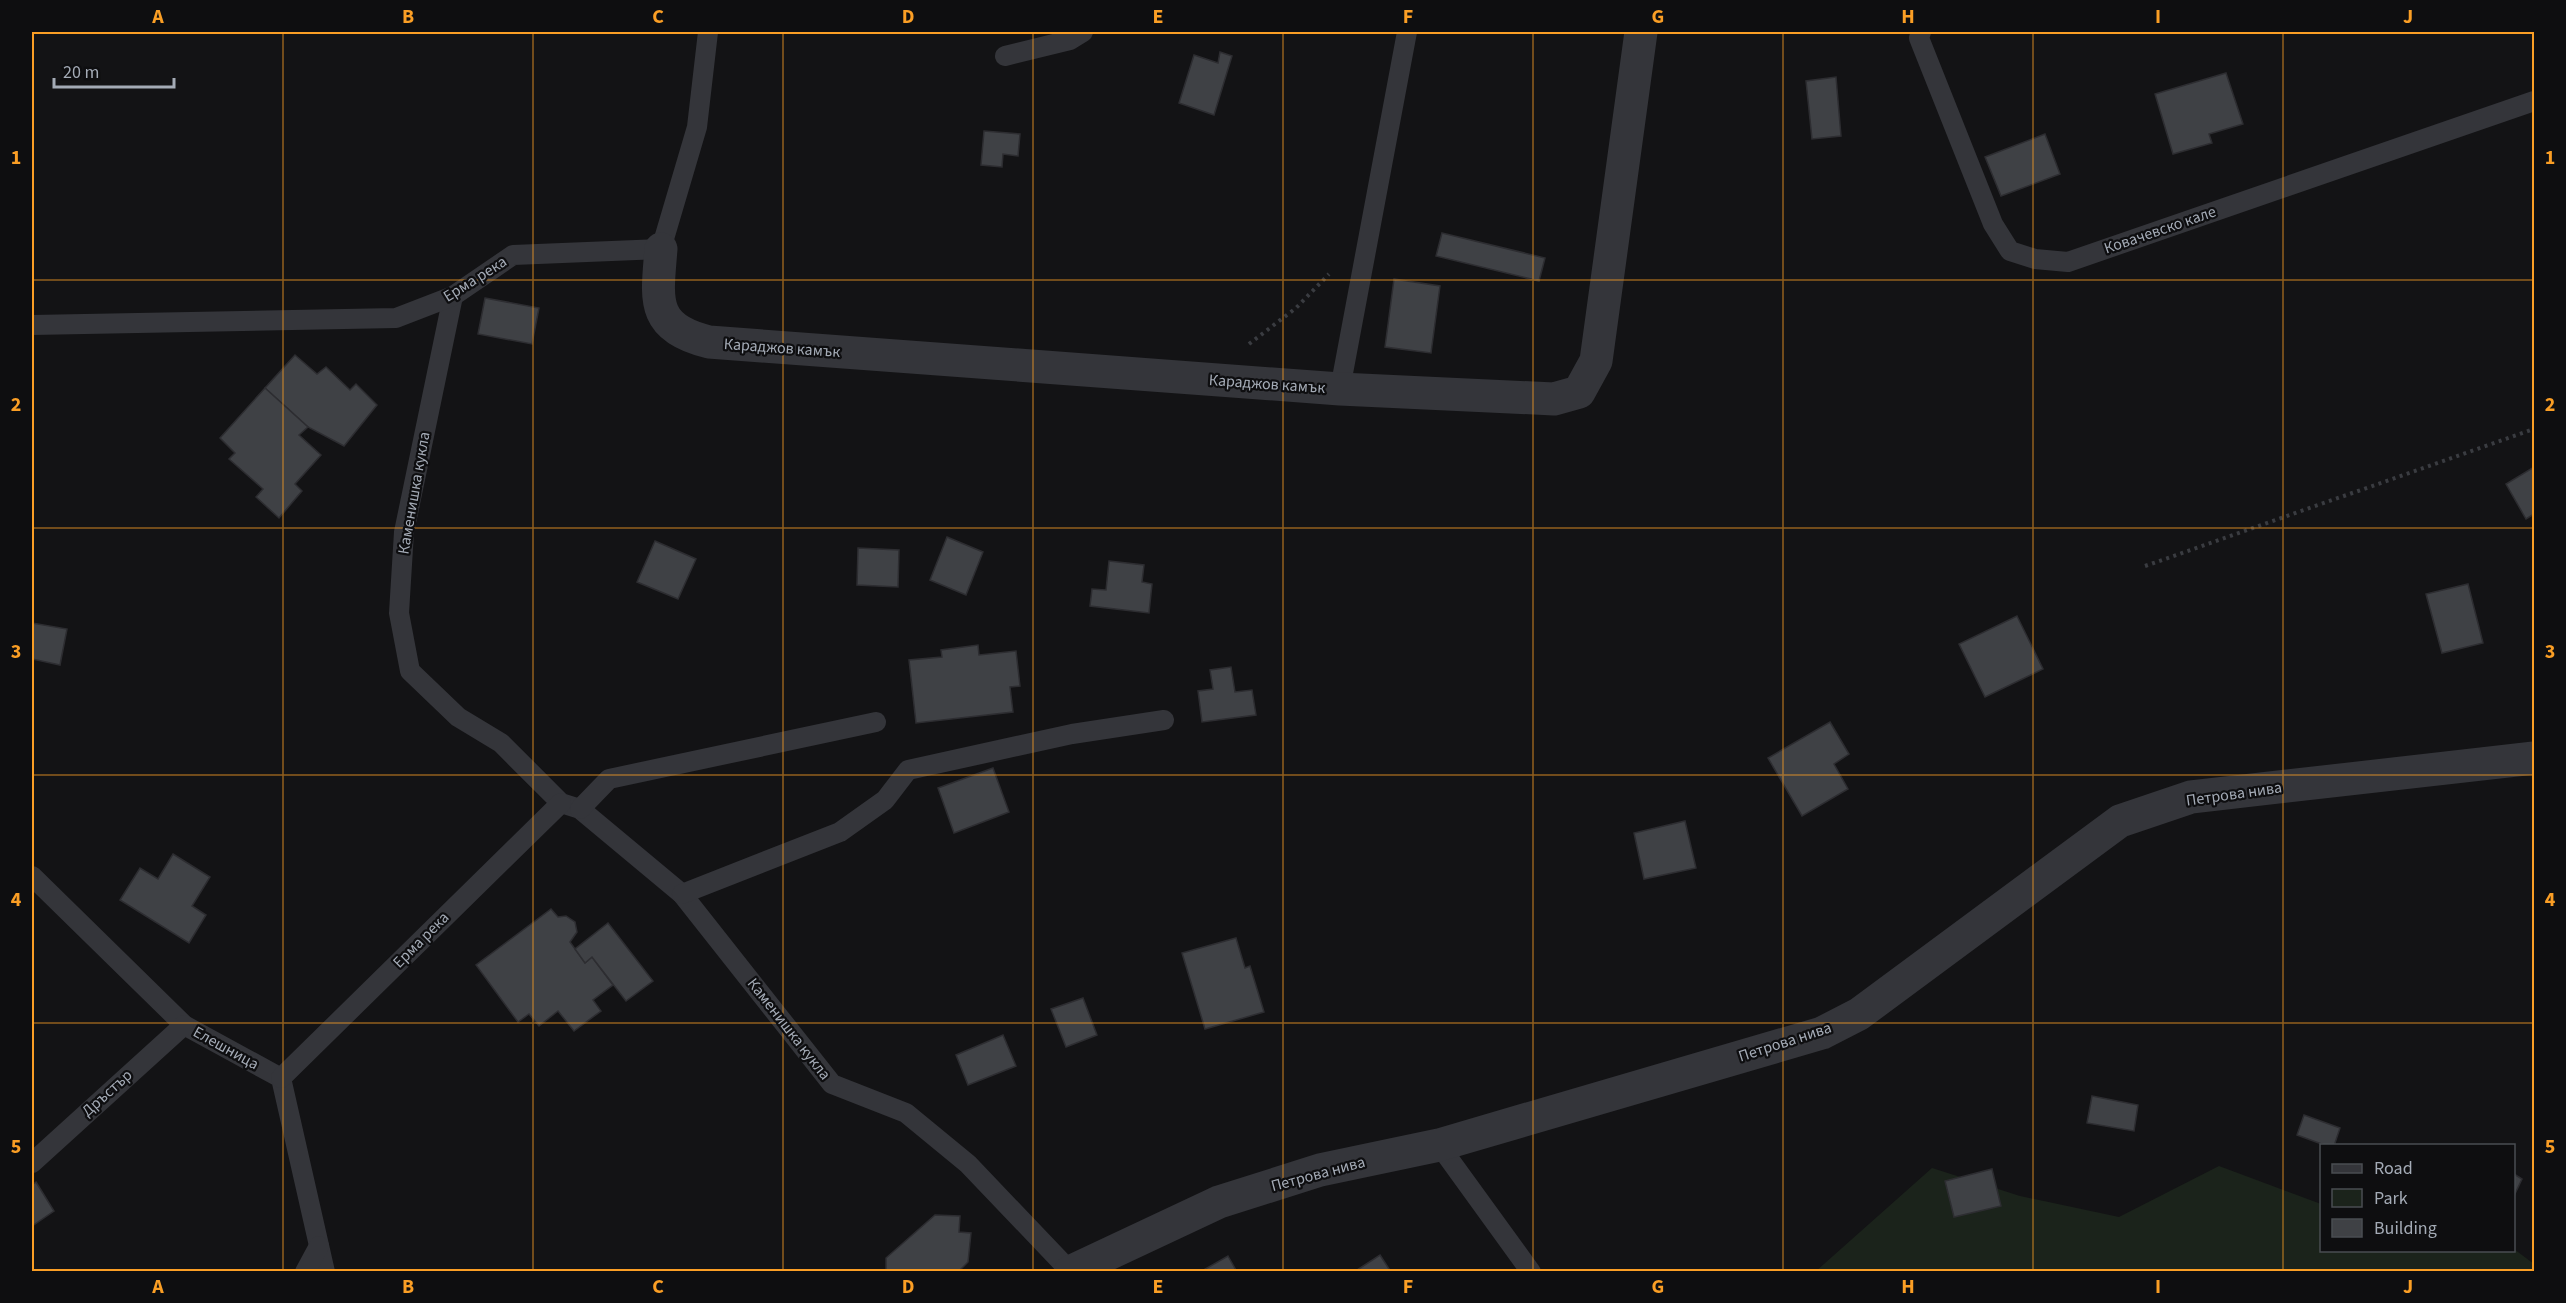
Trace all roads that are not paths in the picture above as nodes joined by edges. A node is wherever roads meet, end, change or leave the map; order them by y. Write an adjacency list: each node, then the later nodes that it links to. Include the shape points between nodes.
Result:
1 (708, 32): 8 (lane, via 697,127)
2 (1407, 32): 11 (lane)
3 (1641, 32): 11 (street, Караджов камък, via 1596,361 1579,392 1554,399)
4 (1921, 32): 7 (lane, Ковачевско кале, via 1920,38 1993,224 2010,251 2036,259 2068,262)
5 (1073, 34): 6 (lane)
6 (1005, 56)
7 (2535, 101)
8 (661, 249): 9 (lane, Ерма река, via 513,255); 11 (street, Караджов камък, via 657,299 666,320 687,337 698,340)
9 (453, 296): 10 (lane, Ерма река, via 396,318); 15 (lane, Каменишка кукла, via 404,532 399,613 410,671 458,717 501,743)
10 (32, 325)
11 (1340, 389)
12 (1164, 720): 17 (lane, via 1072,734 908,770 885,800 840,832)
13 (876, 722): 15 (lane, Ерма река, via 609,779)
14 (2535, 758): 20 (street, Петрова нива, via 2191,797 2120,821 1859,1014 1821,1033)
15 (570, 806): 17 (lane, Каменишка кукла); 19 (lane, Ерма река)
16 (32, 876): 18 (lane, Елешница)
17 (682, 894): 23 (lane, Каменишка кукла, via 832,1084 906,1113 968,1164)
18 (184, 1025): 19 (lane, Елешница); 21 (lane, Дръстър)
19 (281, 1078): 22 (lane)
20 (1439, 1145): 23 (street, Петрова нива, via 1320,1170 1219,1202); 26 (lane)
21 (32, 1163)
22 (319, 1246): 24 (lane); 25 (lane)
23 (1070, 1271)
24 (305, 1272)
25 (325, 1272)
26 (1531, 1272)

